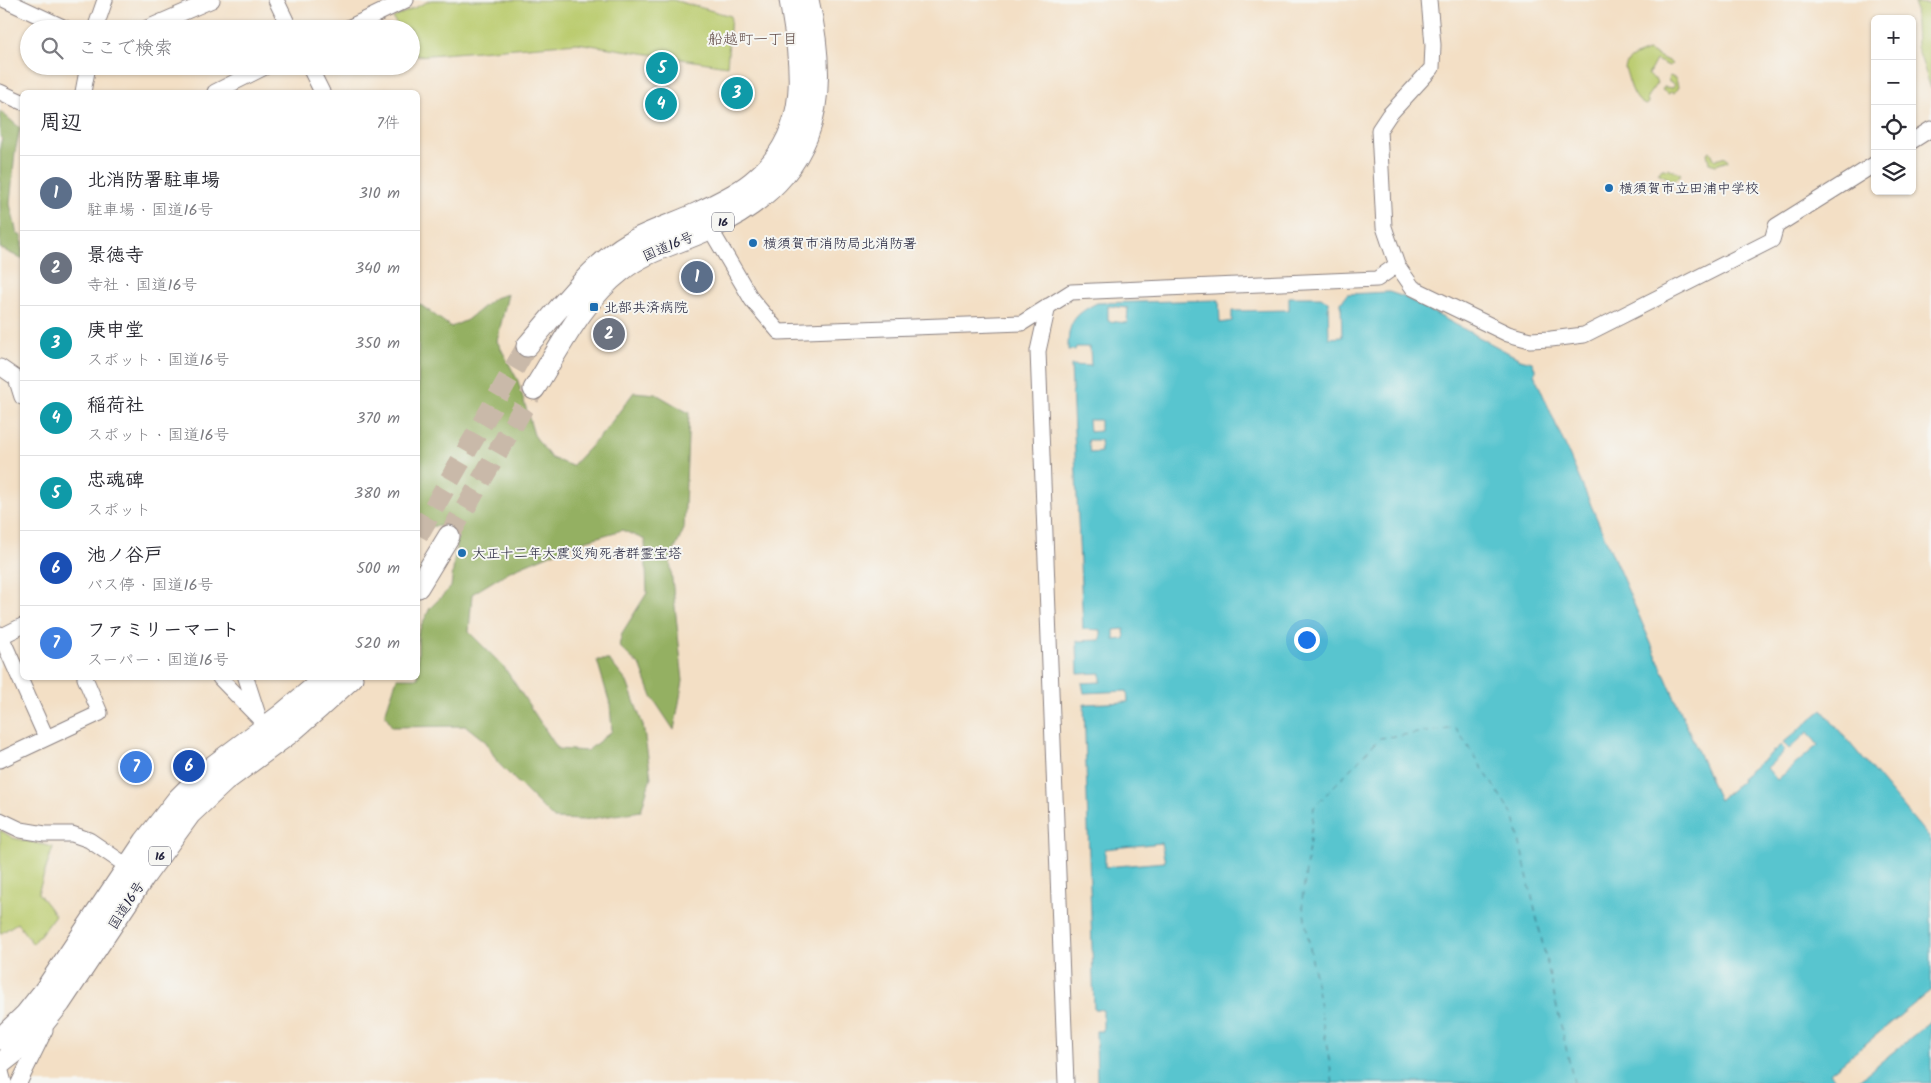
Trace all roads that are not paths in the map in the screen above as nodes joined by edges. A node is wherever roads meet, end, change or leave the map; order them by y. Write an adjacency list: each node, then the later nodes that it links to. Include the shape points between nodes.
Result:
1 (5, 0): 9 (street)
2 (105, 0): 10 (street)
3 (212, 0): 11 (street)
4 (276, 0): 12 (street)
5 (406, 0): 13 (street)
6 (790, 0): 25 (highway, 国道16号 / 16, via 800,85 791,128 777,155 758,178)
7 (808, 0): 25 (highway, 国道16号 / 16, via 817,88 816,112 808,136 792,167 770,191 747,209)
8 (1429, 0): 26 (street, via 1432,68 1379,130 1384,227)
9 (48, 20)
10 (98, 20)
11 (166, 20)
12 (286, 20)
13 (365, 20)
14 (87, 75): 17 (street)
15 (249, 75): 18 (street)
16 (314, 75): 19 (street)
17 (84, 90)
18 (219, 90)
19 (321, 90)
20 (0, 92): 21 (street)
21 (20, 101)
22 (1931, 129): 23 (street)
23 (1916, 138)
24 (1871, 167): 26 (street, via 1776,226 1772,240 1584,335 1530,340 1508,334 1413,288)
25 (705, 220): 27 (street, via 752,300 779,332 1022,323); 28 (highway, 国道16号 / 16, via 629,243 613,254); 30 (highway, 国道16号 / 16, via 622,269 600,289)
26 (1397, 265): 27 (street, via 1376,279 1071,292)
27 (1048, 306): 54 (street, via 1038,351)
28 (527, 346)
29 (0, 367): 31 (street, via 16,378)
30 (534, 389)
31 (20, 391)
32 (448, 536): 33 (highway)
33 (420, 584)
34 (20, 627): 35 (street)
35 (0, 636): 37 (street)
36 (20, 680): 44 (street)
37 (20, 680)
38 (86, 680): 44 (street, via 100,713)
39 (222, 680): 43 (street)
40 (247, 680): 43 (street)
41 (324, 680): 43 (highway, 国道16号 / 16)
42 (350, 680): 43 (highway, 国道16号 / 16, via 320,708)
43 (266, 729): 47 (highway, 国道16号 / 16, via 204,773 177,800 145,841)
44 (46, 737): 45 (street)
45 (0, 760)
46 (0, 820): 47 (street, via 21,830 72,834 89,840)
47 (136, 872): 48 (highway, 国道16号 / 16); 49 (highway, 国道16号 / 16, via 26,1014)
48 (60, 1003): 50 (highway, 国道16号 / 16, via 38,1030); 53 (street)
49 (0, 1039)
50 (0, 1064)
51 (0, 1068): 52 (street)
52 (4, 1083)
53 (19, 1083)
54 (1066, 1083)

